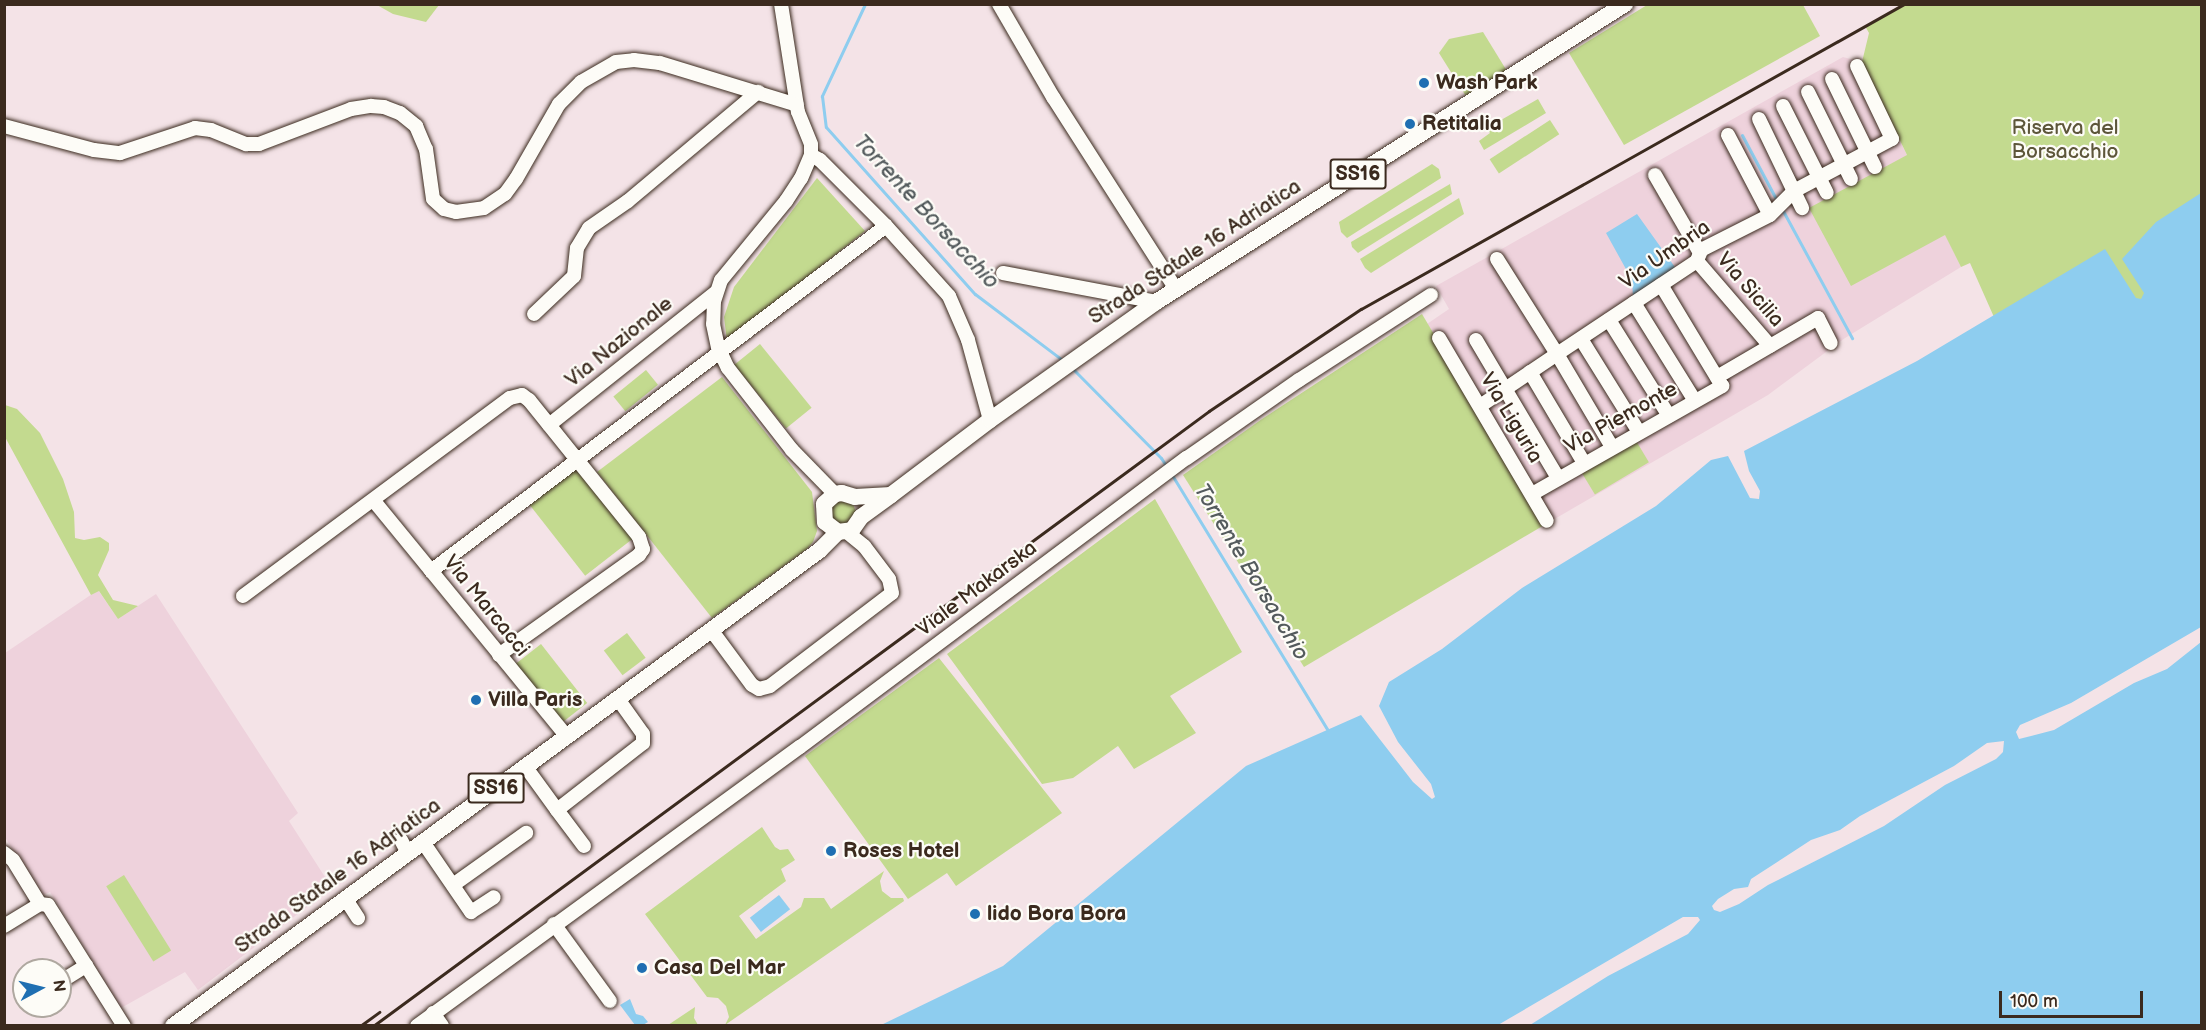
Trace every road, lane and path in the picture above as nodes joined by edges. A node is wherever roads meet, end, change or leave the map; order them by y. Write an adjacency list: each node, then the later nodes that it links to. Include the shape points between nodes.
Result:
1 (781, 4): 8 (street)
2 (999, 4): 29 (street, via 1047,87)
3 (1625, 4): 29 (main road, Strada Statale 16 Adriatica / SS16)
4 (1857, 66): 13 (street, Via Umbria, via 1892,139)
5 (1832, 79): 13 (street)
6 (758, 92): 8 (street); 11 (street, via 660,63 629,60 610,64 581,82 559,104 505,194 484,208 456,212 444,209 433,199 426,149 416,126 400,113 384,107 351,109 259,144 246,144 195,128 120,153); 34 (street, via 628,201 589,228 578,248 574,276)
7 (1808, 92): 15 (street)
8 (797, 105): 14 (street)
9 (1783, 106): 18 (street)
10 (1759, 119): 20 (street)
11 (4, 126)
12 (1728, 135): 23 (street)
13 (1867, 151): 15 (street, Via Umbria); 16 (street)
14 (811, 155): 24 (street); 30 (street, Via Nazionale, via 786,201 727,270)
15 (1843, 163): 18 (street, Via Umbria); 19 (street)
16 (1875, 166)
17 (1655, 175): 25 (street, Via Sicilia)
18 (1819, 177): 20 (street, Via Umbria); 21 (street)
19 (1851, 179)
20 (1794, 191): 22 (street); 23 (street, Via Umbria)
21 (1827, 193)
22 (1802, 208)
23 (1770, 214): 25 (street, Via Umbria)
24 (886, 225): 41 (street); 49 (street, via 953,303)
25 (1699, 257): 28 (street, Via Umbria); 40 (street, Via Sicilia)
26 (1497, 259): 42 (street)
27 (1003, 273): 32 (street)
28 (1661, 285): 33 (street, Via Umbria); 44 (street)
29 (1176, 289): 32 (main road, Strada Statale 16 Adriatica / SS16)
30 (716, 292): 41 (street, Via Nazionale, via 713,320); 50 (street, Via Nazionale)
31 (1431, 296): 80 (street, Viale Makarska, via 1187,458 800,747)
32 (1156, 302): 49 (main road, Strada Statale 16 Adriatica / SS16)
33 (1634, 303): 35 (street, Via Umbria); 46 (street)
34 (534, 314)
35 (1609, 320): 37 (street, Via Umbria); 48 (street)
36 (1439, 338): 47 (street, Via Liguria)
37 (1581, 339): 42 (street, Via Umbria); 51 (street)
38 (1476, 340): 45 (street)
39 (1831, 343): 40 (street, via 1818,318)
40 (1770, 346): 44 (street)
41 (720, 353): 53 (street); 59 (street, Via Nazionale)
42 (1557, 354): 43 (street, Via Umbria); 52 (street)
43 (1530, 372): 45 (street, Via Umbria); 54 (street)
44 (1717, 377): 46 (street, Via Piemonte, via 1722,386)
45 (1505, 389): 47 (street, Via Umbria); 55 (street)
46 (1695, 401): 48 (street, Via Piemonte)
47 (1480, 406): 56 (street, Via Liguria)
48 (1669, 416): 51 (street, Via Piemonte)
49 (990, 420): 57 (main road, Strada Statale 16 Adriatica / SS16)
50 (549, 425): 53 (street); 60 (street, via 527,398 512,396)
51 (1639, 432): 52 (street, Via Piemonte)
52 (1612, 447): 54 (street, Via Piemonte)
53 (578, 461): 63 (street); 66 (street, via 641,539 642,551)
54 (1584, 463): 55 (street, Via Piemonte)
55 (1558, 478): 56 (street, Via Piemonte)
56 (1532, 494): 61 (street, Via Liguria)
57 (891, 495): 58 (main road); 62 (main road, Strada Statale 16 Adriatica / SS16)
58 (855, 497): 59 (main road, via 842,493); 62 (main road, via 861,506)
59 (830, 499): 62 (main road, via 823,516)
60 (374, 501): 63 (street, Via Marcacci); 64 (street)
61 (1547, 521)
62 (846, 527): 65 (main road, Strada Statale 16 Adriatica / SS16); 65 (street, via 891,582 891,595 767,687 759,689)
63 (431, 571): 66 (street, Via Marcacci)
64 (243, 596)
65 (712, 631): 67 (main road, Strada Statale 16 Adriatica / SS16)
66 (499, 655): 68 (street, Via Marcacci)
67 (618, 699): 68 (main road, Strada Statale 16 Adriatica / SS16); 70 (street, via 644,734 643,743)
68 (567, 737): 69 (main road, Strada Statale 16 Adriatica / SS16)
69 (525, 766): 70 (street); 72 (main road, Strada Statale 16 Adriatica / SS16)
70 (557, 810): 73 (street)
71 (526, 833): 75 (street)
72 (423, 842): 75 (street); 77 (main road, Strada Statale 16 Adriatica / SS16, via 405,846)
73 (585, 846)
74 (4, 853): 78 (street, via 13,860)
75 (453, 885): 76 (street, via 471,912)
76 (495, 897)
77 (345, 898): 79 (street); 86 (main road, Strada Statale 16 Adriatica / SS16)
78 (42, 904): 81 (street); 82 (street, via 48,905)
79 (358, 918)
80 (554, 924): 84 (street); 85 (street, Viale Makarska)
81 (4, 926)
82 (86, 966): 83 (street); 87 (street)
83 (72, 975)
84 (610, 1001)
85 (433, 1013): 88 (street, Viale Makarska); 89 (street)
86 (182, 1023)
87 (124, 1026)
88 (417, 1026)
89 (442, 1026)

